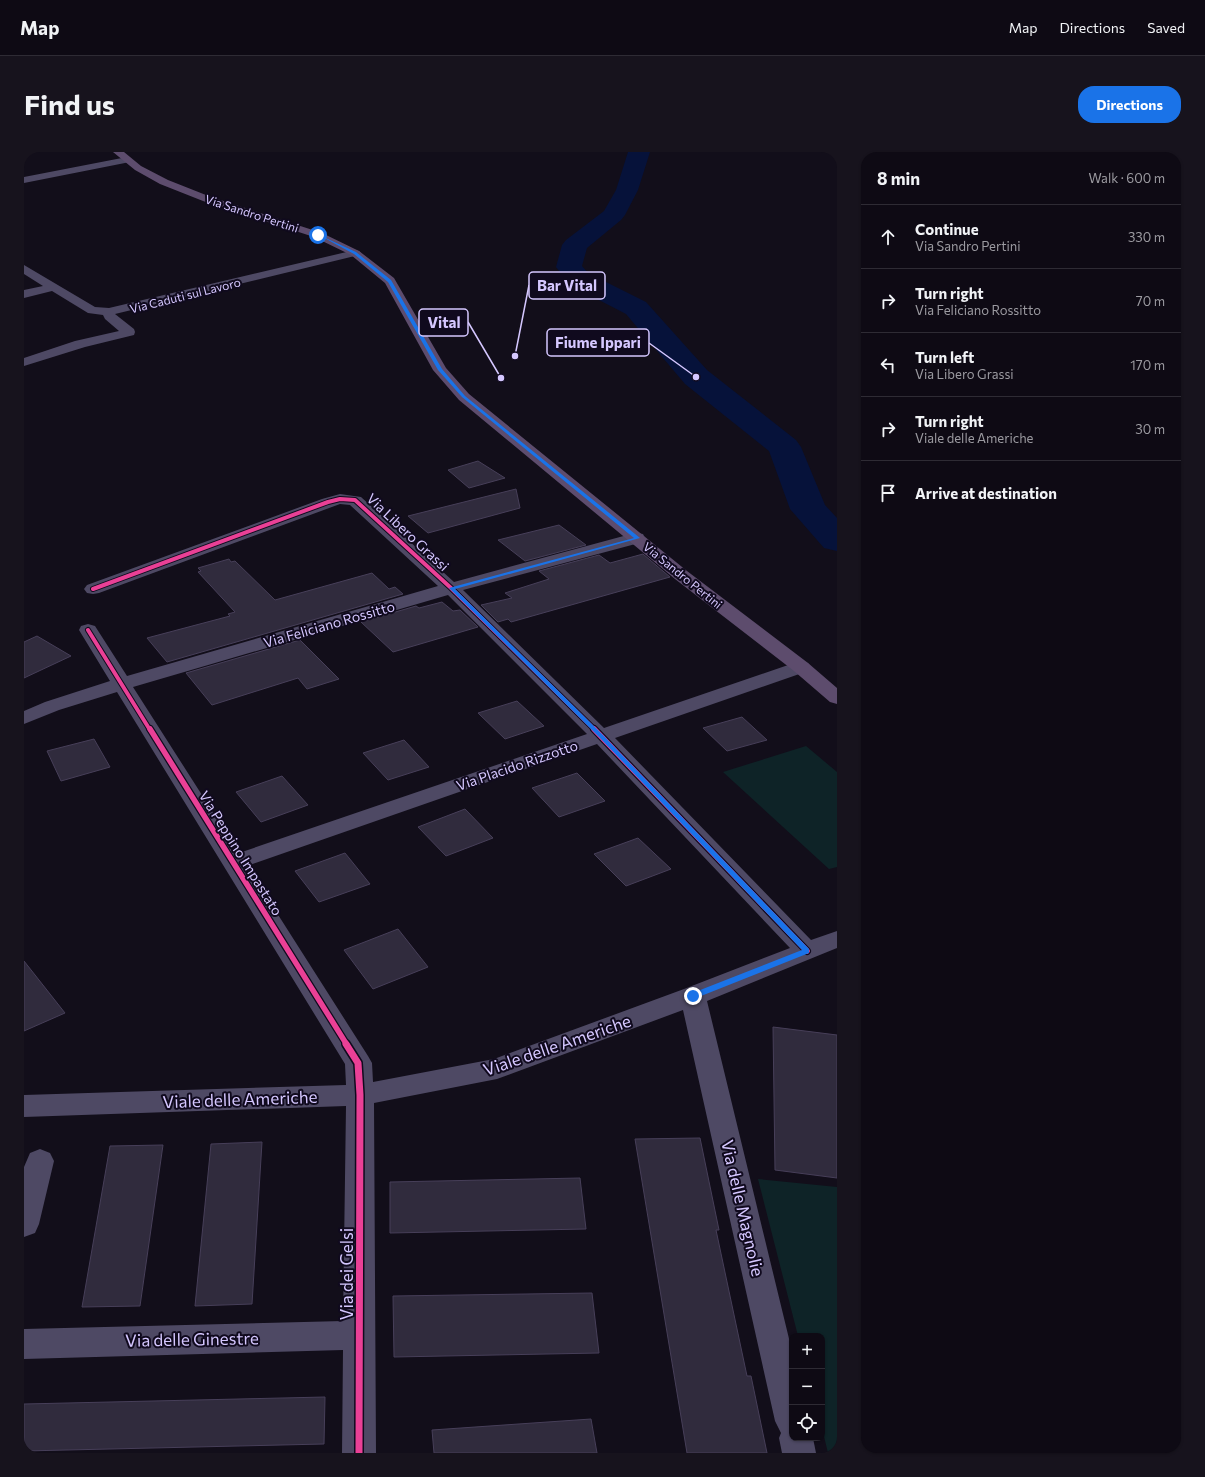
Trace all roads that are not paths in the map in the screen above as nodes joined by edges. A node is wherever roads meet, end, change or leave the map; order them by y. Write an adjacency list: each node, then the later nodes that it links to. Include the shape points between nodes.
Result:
1 (123, 156): 2 (street); 3 (main road, Via Sandro Pertini, via 164,182 207,199 318,235)
2 (24, 180)
3 (355, 253): 7 (street, Via Caduti sul Lavoro); 9 (main road, Via Sandro Pertini, via 390,281 440,370 464,397)
4 (24, 269): 5 (street, Via Caduti sul Lavoro)
5 (54, 287): 6 (street); 7 (street, Via Caduti sul Lavoro, via 92,310)
6 (24, 294)
7 (109, 312): 8 (street, via 113,321 129,332)
8 (24, 362)
9 (638, 538): 10 (street, Via Feliciano Rossitto); 13 (main road, Via Sandro Pertini, via 681,575)
10 (451, 588): 11 (street, Via Libero Grassi, via 355,500 340,499); 14 (street, Via Feliciano Rossitto); 17 (street, Via Libero Grassi)
11 (93, 589)
12 (88, 630): 14 (street, Via Peppino Impastato)
13 (801, 667): 15 (main road, Via Sandro Pertini); 17 (street, Via Placido Rizzotto)
14 (122, 684): 16 (street, Via Feliciano Rossitto, via 52,706); 18 (street, Via Peppino Impastato)
15 (837, 698)
16 (24, 718)
17 (601, 736): 18 (street, Via Placido Rizzotto); 20 (street, Via Libero Grassi)
18 (233, 863): 22 (street, Via Peppino Impastato, via 358,1063)
19 (837, 939): 20 (street, Viale delle Americhe)
20 (807, 951): 21 (street, Viale delle Americhe)
21 (693, 996): 22 (street, Viale delle Americhe, via 497,1068); 28 (street, Via delle Magnolie)
22 (360, 1095): 23 (street, Viale delle Americhe); 26 (street, Via dei Gelsi)
23 (24, 1106)
24 (40, 1161): 25 (street)
25 (24, 1224)
26 (360, 1335): 27 (street, Via delle Ginestre); 30 (street, Via dei Gelsi)
27 (24, 1344)
28 (789, 1408)
29 (797, 1441): 31 (street)
30 (360, 1453)
31 (800, 1453)

